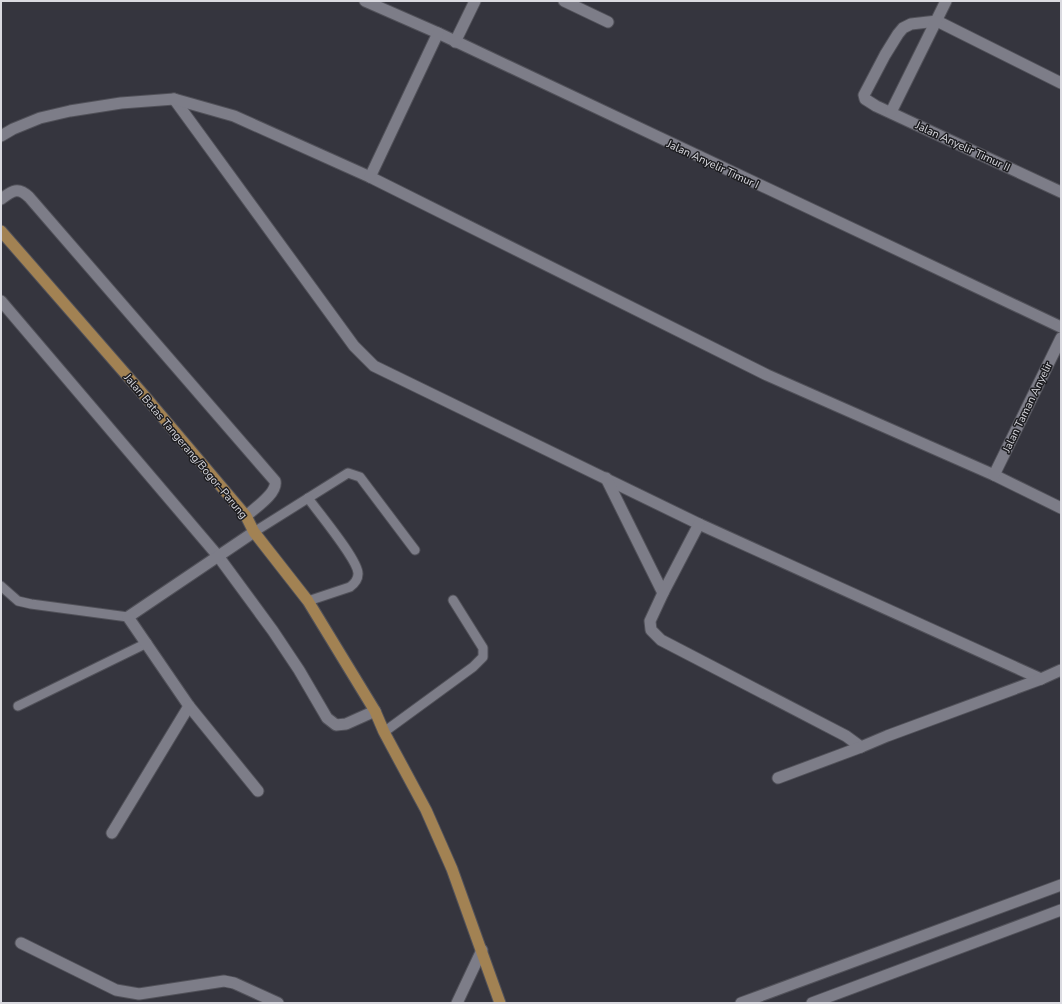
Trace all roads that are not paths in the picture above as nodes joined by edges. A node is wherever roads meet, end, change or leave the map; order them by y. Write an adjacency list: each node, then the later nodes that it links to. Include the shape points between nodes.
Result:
1 (365, 1): 7 (street, Jalan Anyelir Timur I)
2 (475, 1): 8 (street)
3 (564, 1): 6 (street)
4 (946, 1): 5 (street)
5 (937, 21): 9 (street); 11 (street); 11 (street, Jalan Anyelir Timur II, via 911,24 903,28 866,90 865,99)
6 (608, 22)
7 (438, 34): 8 (street, Jalan Anyelir Timur I); 13 (street)
8 (455, 42): 18 (street, Jalan Anyelir Timur I)
9 (1061, 83)
10 (174, 99): 12 (street, via 121,103 70,111 40,118); 13 (street, via 234,116); 21 (street, via 354,346 374,366)
11 (891, 112): 14 (street, Jalan Anyelir Timur II)
12 (1, 136)
13 (370, 177): 20 (street, via 767,375)
14 (1061, 192)
15 (1, 200): 24 (street, via 13,191 24,192 29,197 275,481 272,492)
16 (1, 231): 24 (main road, Jalan Batas Tangerang/Bogor–Parung)
17 (1, 301): 28 (street)
18 (1061, 327)
19 (1061, 338): 20 (street, Jalan Taman Anyelir)
20 (994, 475): 23 (street)
21 (606, 478): 25 (street); 30 (street)
22 (308, 498): 26 (lane); 27 (lane, via 348,473 360,477); 32 (lane, via 354,562 358,574 350,587)
23 (1061, 508)
24 (246, 516): 26 (main road, Jalan Batas Tangerang/Bogor–Parung)
25 (699, 524): 30 (street); 36 (street)
26 (254, 532): 28 (street); 32 (main road, Jalan Batas Tangerang/Bogor–Parung)
27 (415, 550)
28 (218, 556): 33 (street); 39 (street, via 299,670 326,718 336,724 346,724)
29 (1, 586): 33 (lane, via 18,601)
30 (663, 593): 41 (street, via 650,622 652,630 661,640 846,736)
31 (453, 600): 40 (lane, via 483,648 483,657 473,668)
32 (308, 601): 39 (main road, Jalan Batas Tangerang/Bogor–Parung)
33 (128, 617): 34 (street)
34 (147, 643): 37 (lane); 38 (street)
35 (1061, 670): 36 (street)
36 (1041, 679): 41 (street)
37 (18, 706)
38 (190, 706): 43 (street); 44 (street)
39 (375, 711): 40 (main road, Jalan Batas Tangerang/Bogor–Parung)
40 (384, 732): 48 (main road, Jalan Batas Tangerang/Bogor–Parung, via 429,816)
41 (861, 747): 42 (street)
42 (778, 778)
43 (258, 791)
44 (112, 833)
45 (1061, 885): 52 (street)
46 (1061, 910): 53 (street)
47 (20, 942): 49 (street, via 116,990 139,994 224,981)
48 (482, 950): 50 (street); 51 (main road, Jalan Batas Tangerang/Bogor–Parung)
49 (278, 1003)
50 (457, 1003)
51 (500, 1003)
52 (741, 1003)
53 (812, 1003)

